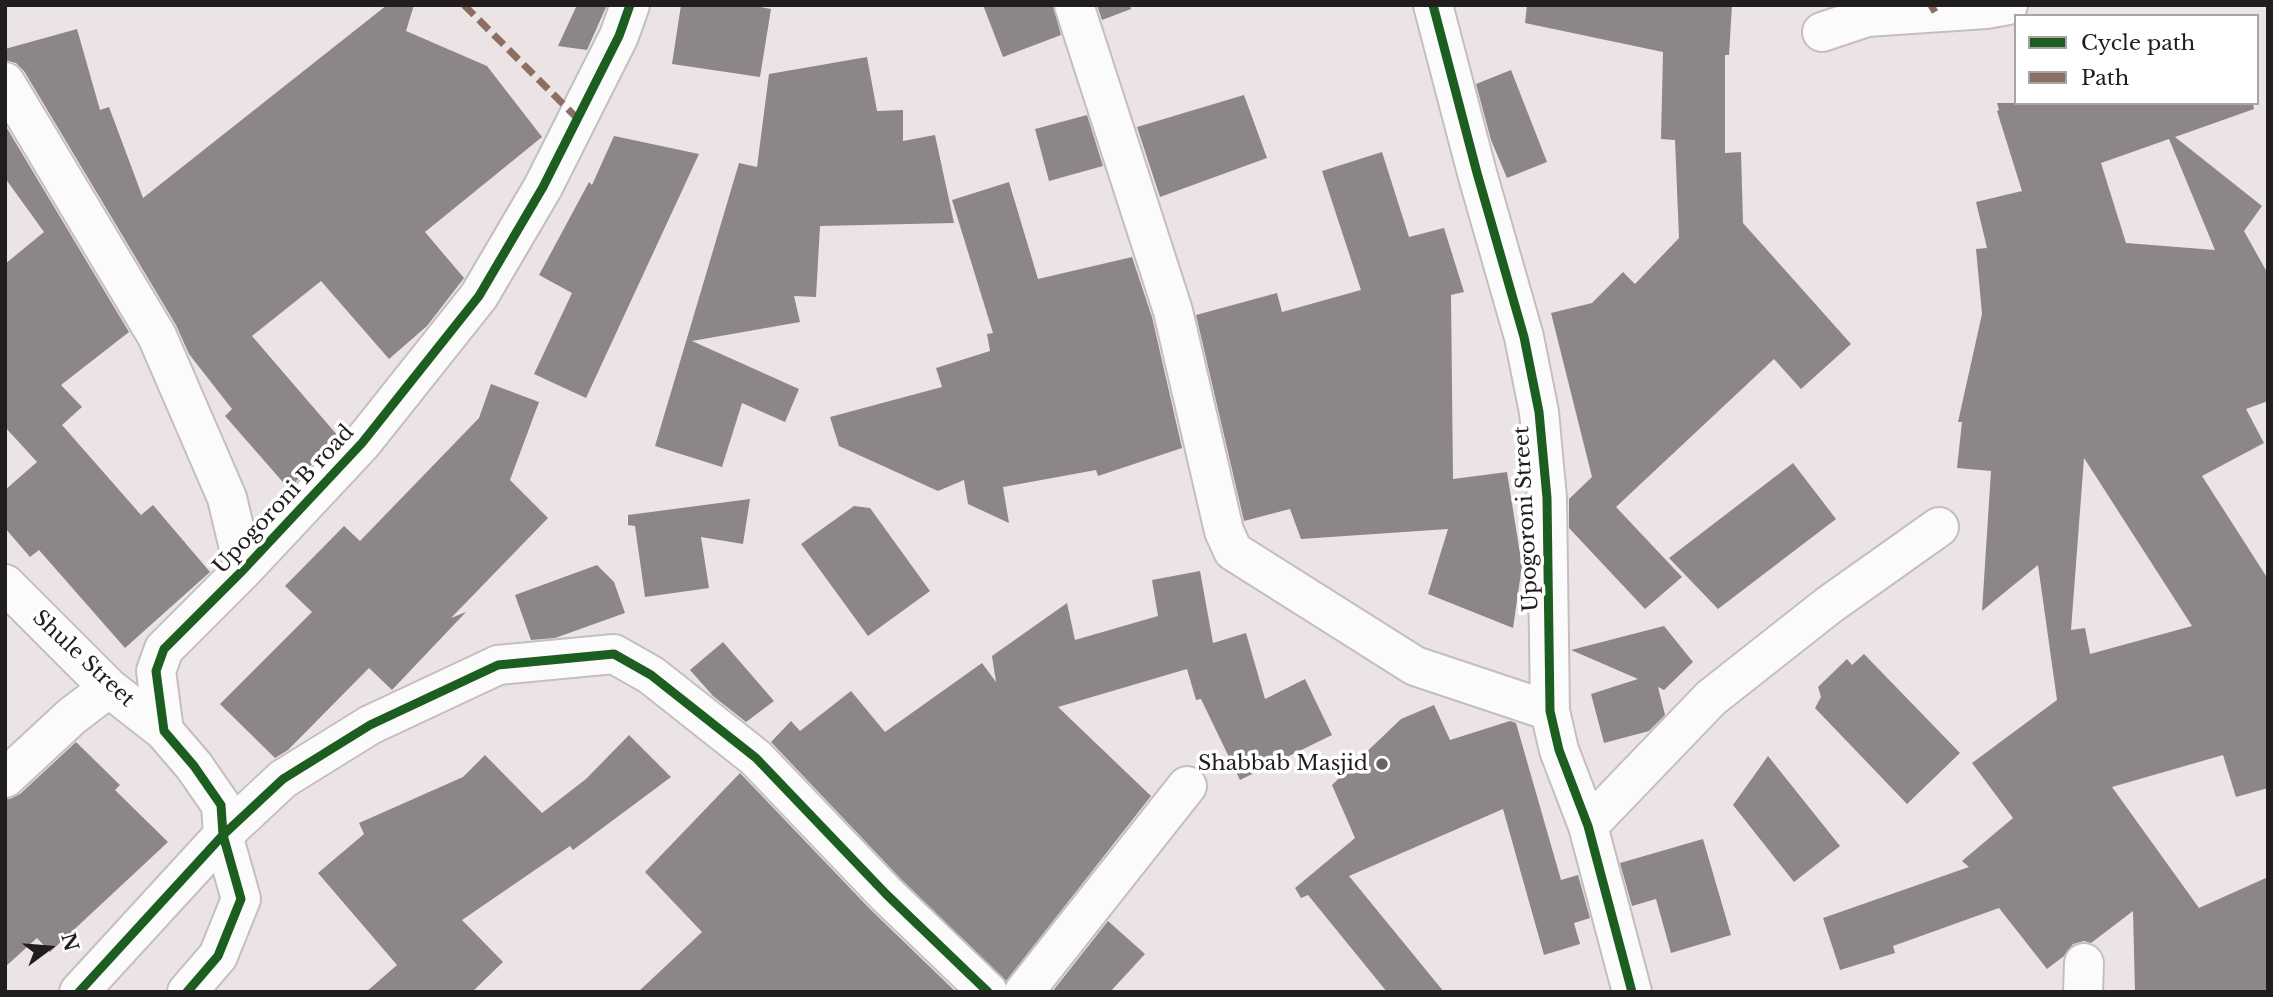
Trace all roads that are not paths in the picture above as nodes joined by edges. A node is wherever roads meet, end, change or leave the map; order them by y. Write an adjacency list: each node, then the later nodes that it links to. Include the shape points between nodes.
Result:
1 (630, 5): 8 (street, Upogoroni B road, via 619,36 548,175 479,296 362,443)
2 (1074, 5): 11 (street, via 1172,311 1224,531 1233,551 1415,666)
3 (1433, 5): 11 (street, Upogoroni Street, via 1524,337 1539,412 1547,498)
4 (2008, 5): 5 (street, via 1867,17)
5 (1822, 32)
6 (5, 82): 8 (street, via 156,336 227,498)
7 (1939, 527): 15 (street, via 1829,605 1712,698)
8 (244, 569): 12 (street, Upogoroni B road, via 163,649 156,671)
9 (5, 584): 10 (street, Shule Street)
10 (109, 688): 12 (street, Shule Street); 13 (street)
11 (1550, 711): 15 (street, Upogoroni Street, via 1559,750)
12 (164, 731): 16 (street, via 221,805)
13 (5, 778)
14 (1187, 786): 20 (street)
15 (1588, 826): 21 (street, Upogoroni Street)
16 (223, 835): 17 (street); 18 (street, via 241,899 218,956); 19 (street, via 283,779 370,725 498,665 614,654 651,674 756,758)
17 (79, 992)
18 (187, 992)
19 (988, 992)
20 (1024, 992)
21 (1632, 992)

